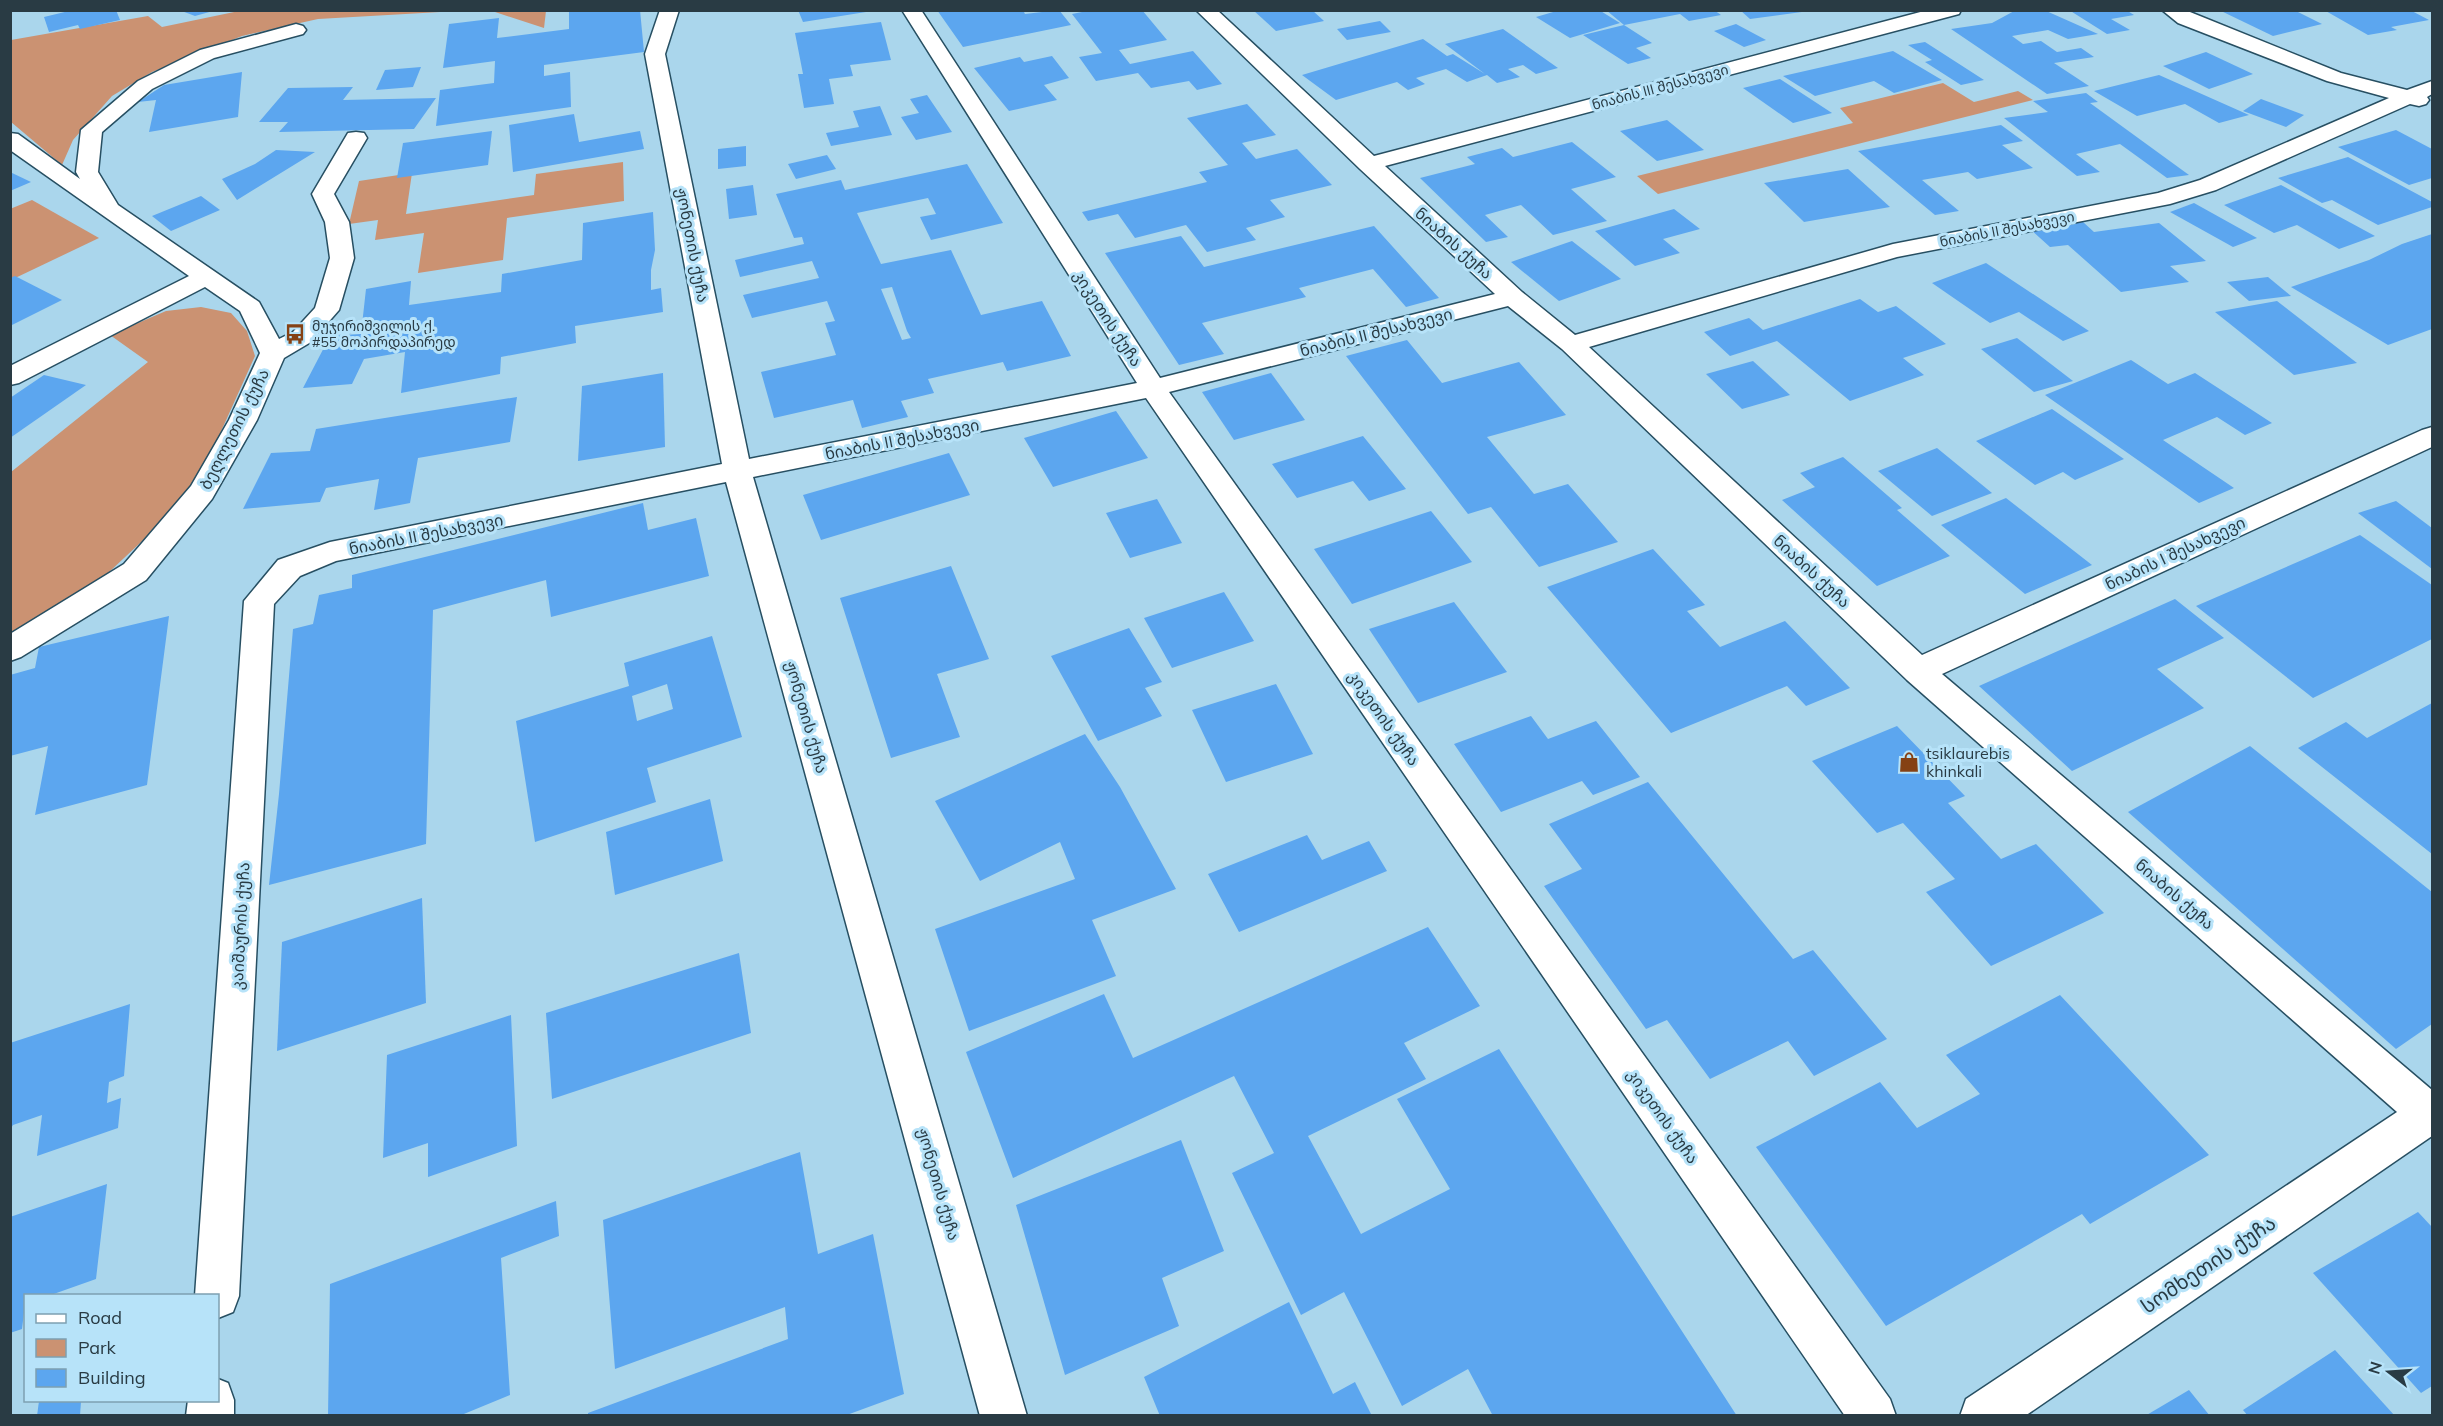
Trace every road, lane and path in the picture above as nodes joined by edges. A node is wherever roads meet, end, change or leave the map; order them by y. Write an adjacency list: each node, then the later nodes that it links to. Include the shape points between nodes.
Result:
1 (670, 10): 20 (street, ჟონეთის ქუჩა, via 655,54)
2 (911, 10): 18 (street, კიკეთის ქუჩა)
3 (1205, 10): 11 (street, ნიაბის ქუჩა)
4 (1952, 10): 11 (street, ნიაბის III შესახვევი)
5 (2171, 10): 8 (street, via 2185,19 2334,77)
6 (296, 30): 12 (street, via 207,54 145,85 92,130 87,172)
7 (2433, 87): 8 (street, ნიაბის II შესახვევი)
8 (2422, 100): 15 (street, ნიაბის II შესახვევი, via 2174,195 1893,251)
9 (356, 138): 16 (street, via 323,194 337,222 342,258 327,310 302,338)
10 (10, 139): 12 (street, ბეღლეთის ქუჩა)
11 (1368, 164): 14 (street, ნიაბის ქუჩა)
12 (111, 211): 13 (street, ბეღლეთის ქუჩა)
13 (207, 276): 16 (street, ბეღლეთის ქუჩა, via 250,307); 17 (street)
14 (1513, 297): 15 (street, ნიაბის ქუჩა); 18 (street, ნიაბის II შესახვევი)
15 (1571, 344): 23 (street, ნიაბის ქუჩა)
16 (273, 353): 22 (street, ბეღლეთის ქუჩა, via 243,420 202,492 135,572)
17 (10, 377)
18 (1153, 388): 20 (street, ნიაბის II შესახვევი); 27 (street, კიკეთის ქუჩა)
19 (2433, 436): 23 (street, ნიაბის I შესახვევი)
20 (738, 473): 21 (street, ნიაბის II შესახვევი, via 330,552); 26 (street, ჟონეთის ქუჩა)
21 (289, 568): 25 (street, კაიშაურის ქუჩა, via 259,601)
22 (10, 649)
23 (1918, 671): 24 (street, ნიაბის ქუჩა)
24 (2432, 1114): 28 (street, სომხეთის ქუჩა)
25 (217, 1294)
26 (1004, 1416)
27 (1873, 1416)
28 (1983, 1416)

